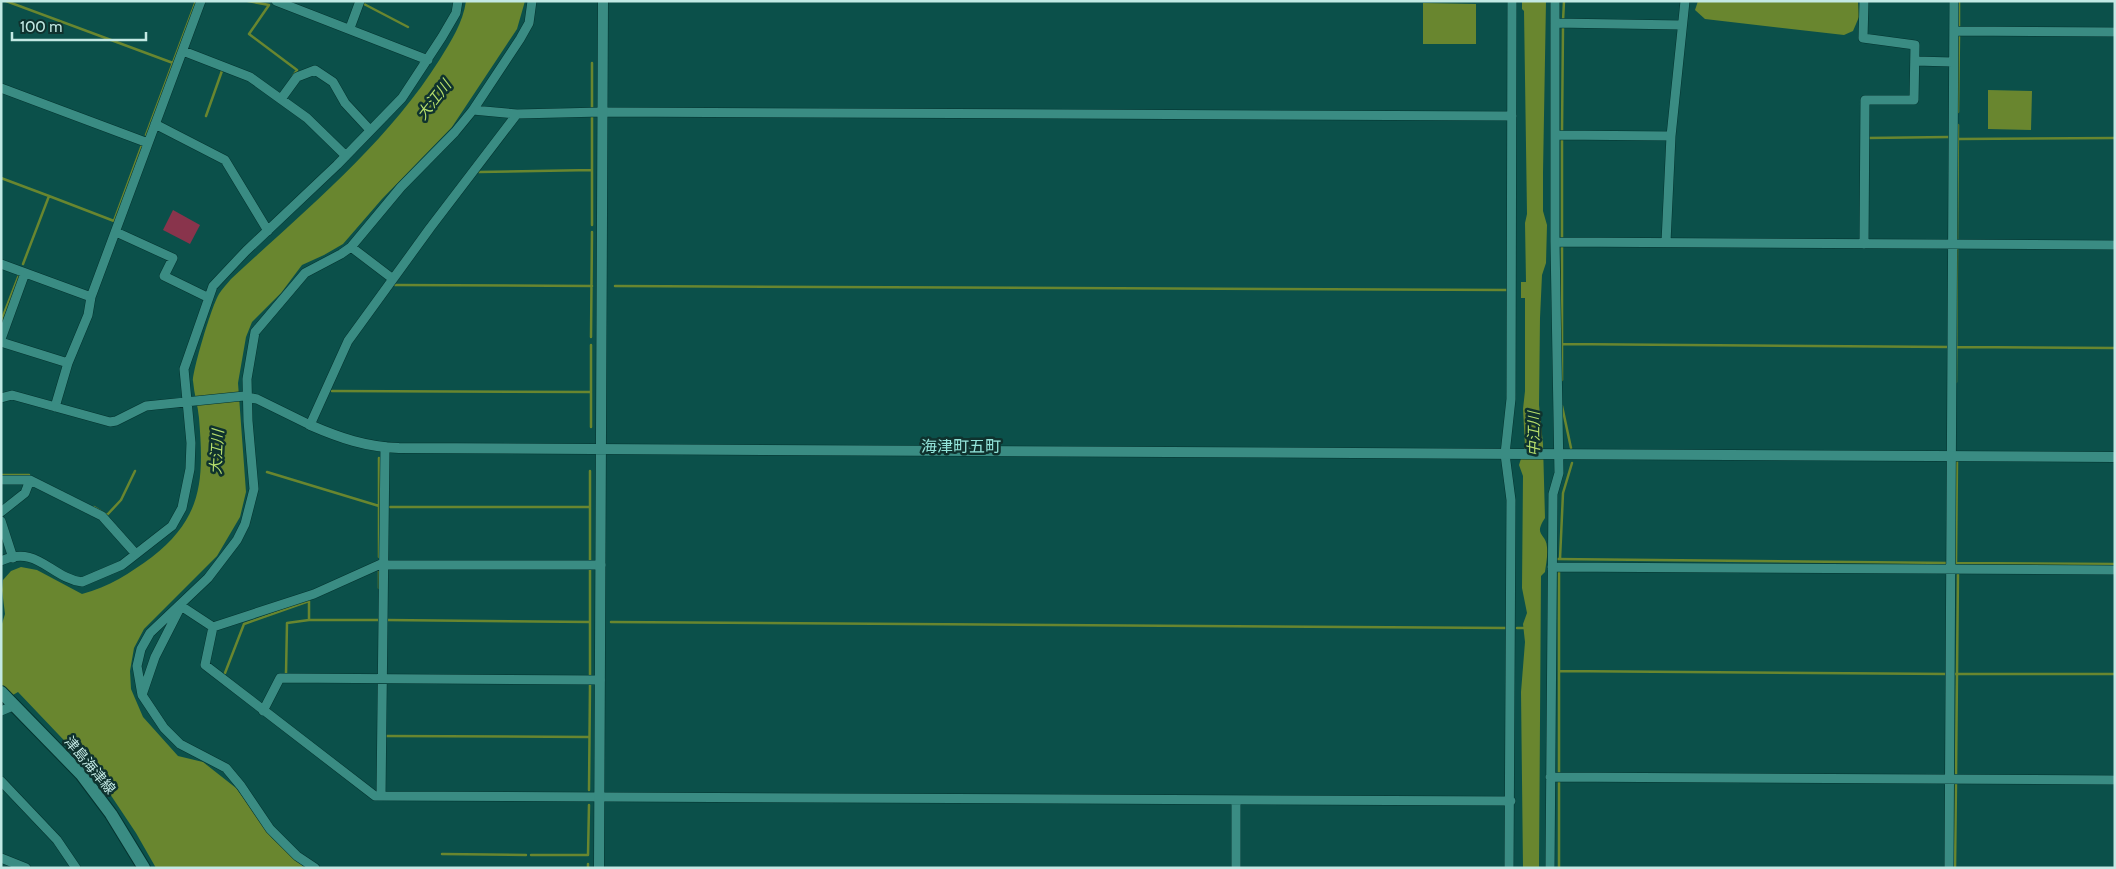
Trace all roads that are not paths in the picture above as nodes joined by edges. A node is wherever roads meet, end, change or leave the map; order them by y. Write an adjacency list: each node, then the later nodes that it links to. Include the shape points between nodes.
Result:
1 (201, 1): 17 (street)
2 (276, 1): 14 (street)
3 (360, 1): 14 (street)
4 (458, 1): 18 (street, via 456,13)
5 (532, 1): 23 (street, via 529,23)
6 (603, 1): 24 (street)
7 (1512, 1): 26 (street)
8 (1555, 1): 12 (street)
9 (1685, 1): 13 (street)
10 (1864, 1): 19 (street, via 1862,38 1915,45)
11 (1954, 1): 15 (street)
12 (1555, 23): 13 (street); 29 (street)
13 (1682, 25): 30 (street)
14 (350, 28): 18 (street)
15 (1954, 31): 16 (street); 20 (street)
16 (2115, 32)
17 (183, 51): 22 (street, via 234,69); 27 (street)
18 (428, 60): 28 (street, via 402,98)
19 (1915, 61): 20 (street); 37 (street, via 1914,100 1865,100)
20 (1952, 62): 38 (street)
21 (1, 88): 31 (street)
22 (281, 99): 28 (street, via 296,77 315,70 333,82 344,102); 32 (street)
23 (472, 110): 25 (street); 40 (street)
24 (602, 112): 25 (street); 26 (street); 56 (street)
25 (517, 114): 43 (street)
26 (1512, 116): 57 (street)
27 (155, 124): 31 (street); 33 (street, via 225,160)
28 (370, 130): 32 (street)
29 (1556, 135): 30 (street); 35 (street)
30 (1671, 136): 36 (street)
31 (148, 143): 34 (street)
32 (346, 156): 33 (street)
33 (268, 231): 45 (street, via 222,275)
34 (116, 232): 44 (street); 45 (street, via 172,258 164,276)
35 (1554, 242): 36 (street); 58 (street)
36 (1666, 242): 37 (street)
37 (1864, 244): 38 (street)
38 (1952, 244): 39 (street); 60 (street)
39 (2115, 245)
40 (351, 246): 43 (street); 50 (street, via 305,273 255,332)
41 (1, 264): 42 (street)
42 (26, 273): 44 (street); 46 (street)
43 (393, 279): 54 (street, via 348,342)
44 (91, 297): 47 (street, via 88,315)
45 (207, 297): 52 (street, via 184,369)
46 (1, 341): 47 (street)
47 (68, 363): 53 (street)
48 (1, 391): 49 (street)
49 (12, 395): 51 (street); 53 (street)
50 (245, 396): 52 (street); 54 (street); 73 (street, via 254,489 245,524 208,578)
51 (1, 398)
52 (189, 402): 53 (street, via 146,406 110,422); 65 (street, via 190,470 182,508 172,526)
53 (55, 407)
54 (310, 424): 55 (street, via 337,437)
55 (385, 448): 56 (street); 68 (street)
56 (601, 450): 57 (street); 69 (street)
57 (1509, 454): 58 (street); 88 (street)
58 (1559, 454): 60 (street); 70 (street, via 1559,473 1553,494)
59 (2115, 456): 60 (street)
60 (1952, 457): 71 (street)
61 (1, 480): 62 (street)
62 (30, 480): 63 (street, via 25,493); 65 (street, via 102,516)
63 (1, 512)
64 (1, 521): 66 (street)
65 (135, 553): 66 (street, via 122,565 82,582 61,574 40,560)
66 (13, 558): 67 (street)
67 (1, 561)
68 (383, 564): 69 (street); 74 (street, via 314,594); 75 (street)
69 (600, 565): 76 (street)
70 (1552, 567): 71 (street); 81 (street)
71 (1950, 568): 72 (street); 82 (street)
72 (2115, 570)
73 (181, 606): 74 (street); 77 (street, via 155,657); 77 (street, via 162,620 141,649 137,666)
74 (212, 627): 79 (street, via 205,665)
75 (383, 678): 76 (street); 79 (street, via 280,678); 85 (street)
76 (600, 680): 86 (street)
77 (142, 695): 93 (street, via 164,728 180,744 226,768 270,829 297,856)
78 (9, 699): 80 (street); 92 (main road, 津島海津線, via 81,774 111,814)
79 (263, 711): 85 (street, via 375,796)
80 (1, 712)
81 (1550, 776): 82 (street); 97 (street)
82 (1949, 779): 83 (street); 98 (street)
83 (2115, 780)
84 (1, 781): 91 (street, via 57,840)
85 (381, 796): 86 (street)
86 (600, 796): 87 (street); 94 (street)
87 (1236, 801): 88 (street); 95 (street)
88 (1511, 801): 96 (street)
89 (1, 858): 90 (street)
90 (26, 868)
91 (76, 868)
92 (144, 868)
93 (315, 868)
94 (598, 868)
95 (1236, 868)
96 (1509, 868)
97 (1550, 868)
98 (1949, 868)

